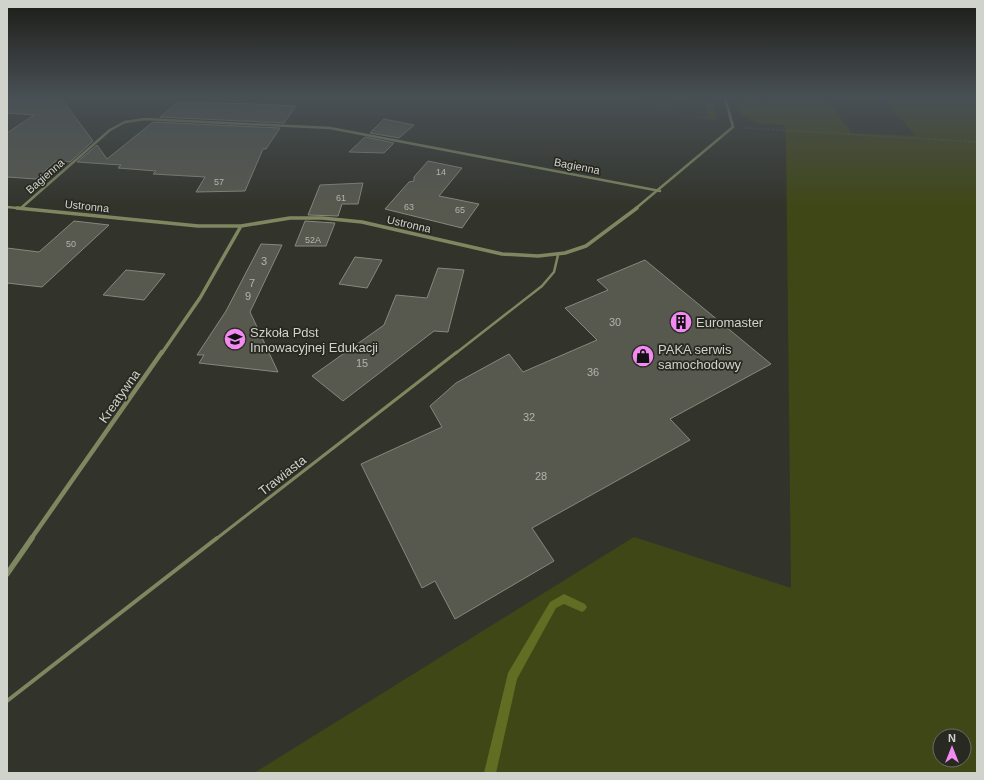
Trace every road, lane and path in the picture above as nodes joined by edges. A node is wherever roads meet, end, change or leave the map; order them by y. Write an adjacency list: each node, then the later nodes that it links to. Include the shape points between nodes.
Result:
1 (105, 134): 8 (street, Bagienna)
2 (364, 134): 6 (street, Bagienna)
3 (726, 134): 6 (street, Ustronna)
4 (845, 134): 5 (path)
5 (977, 142)
6 (660, 191): 10 (street, Ustronna, via 594,242 576,251)
7 (7, 207): 8 (street, Ustronna)
8 (21, 208): 9 (street, Ustronna, via 198,226)
9 (241, 226): 10 (street, Ustronna, via 290,218 349,220 502,254 522,257); 11 (street, Kreatywna, via 200,298)
10 (558, 255): 12 (lane, Trawiasta, via 554,272 542,286)
11 (7, 574)
12 (7, 701)

